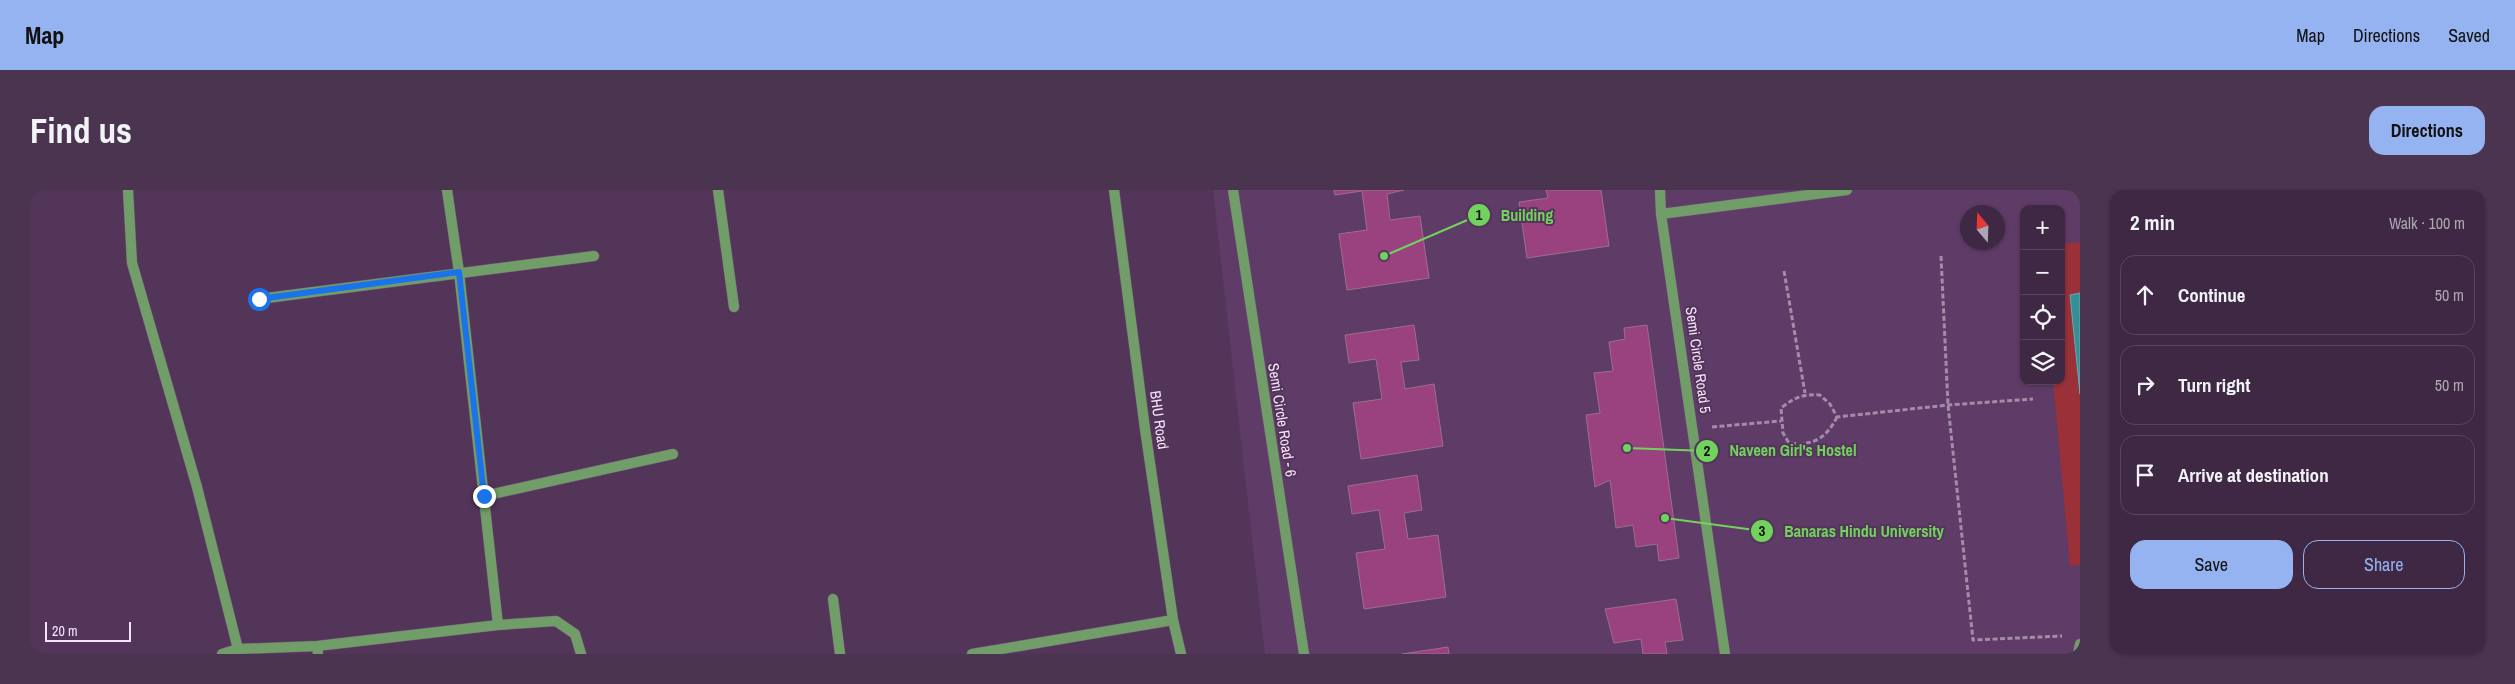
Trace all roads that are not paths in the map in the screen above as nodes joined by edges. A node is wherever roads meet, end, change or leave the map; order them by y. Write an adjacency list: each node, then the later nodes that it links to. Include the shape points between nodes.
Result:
1 (128, 190): 19 (street, via 132,263 197,487)
2 (447, 190): 10 (street)
3 (718, 190): 12 (street)
4 (1114, 190): 16 (street, BHU Road)
5 (1233, 190): 26 (street, Semi Circle Road - 6)
6 (1660, 190): 8 (street, Semi Circle Road 5)
7 (1847, 190): 8 (street)
8 (1661, 214): 27 (street, Semi Circle Road 5)
9 (594, 256): 10 (street)
10 (459, 272): 11 (street); 14 (street)
11 (259, 299)
12 (734, 306)
13 (673, 454): 14 (street)
14 (484, 496): 17 (street)
15 (834, 599): 23 (street)
16 (1173, 620): 24 (street); 25 (street, BHU Road)
17 (498, 625): 20 (street); 22 (street, via 556,621 575,634)
18 (2080, 644): 28 (street)
19 (238, 649): 20 (street); 21 (street)
20 (318, 650)
21 (222, 654)
22 (581, 654)
23 (840, 654)
24 (972, 654)
25 (1180, 654)
26 (1304, 654)
27 (1725, 654)
28 (2078, 654)

